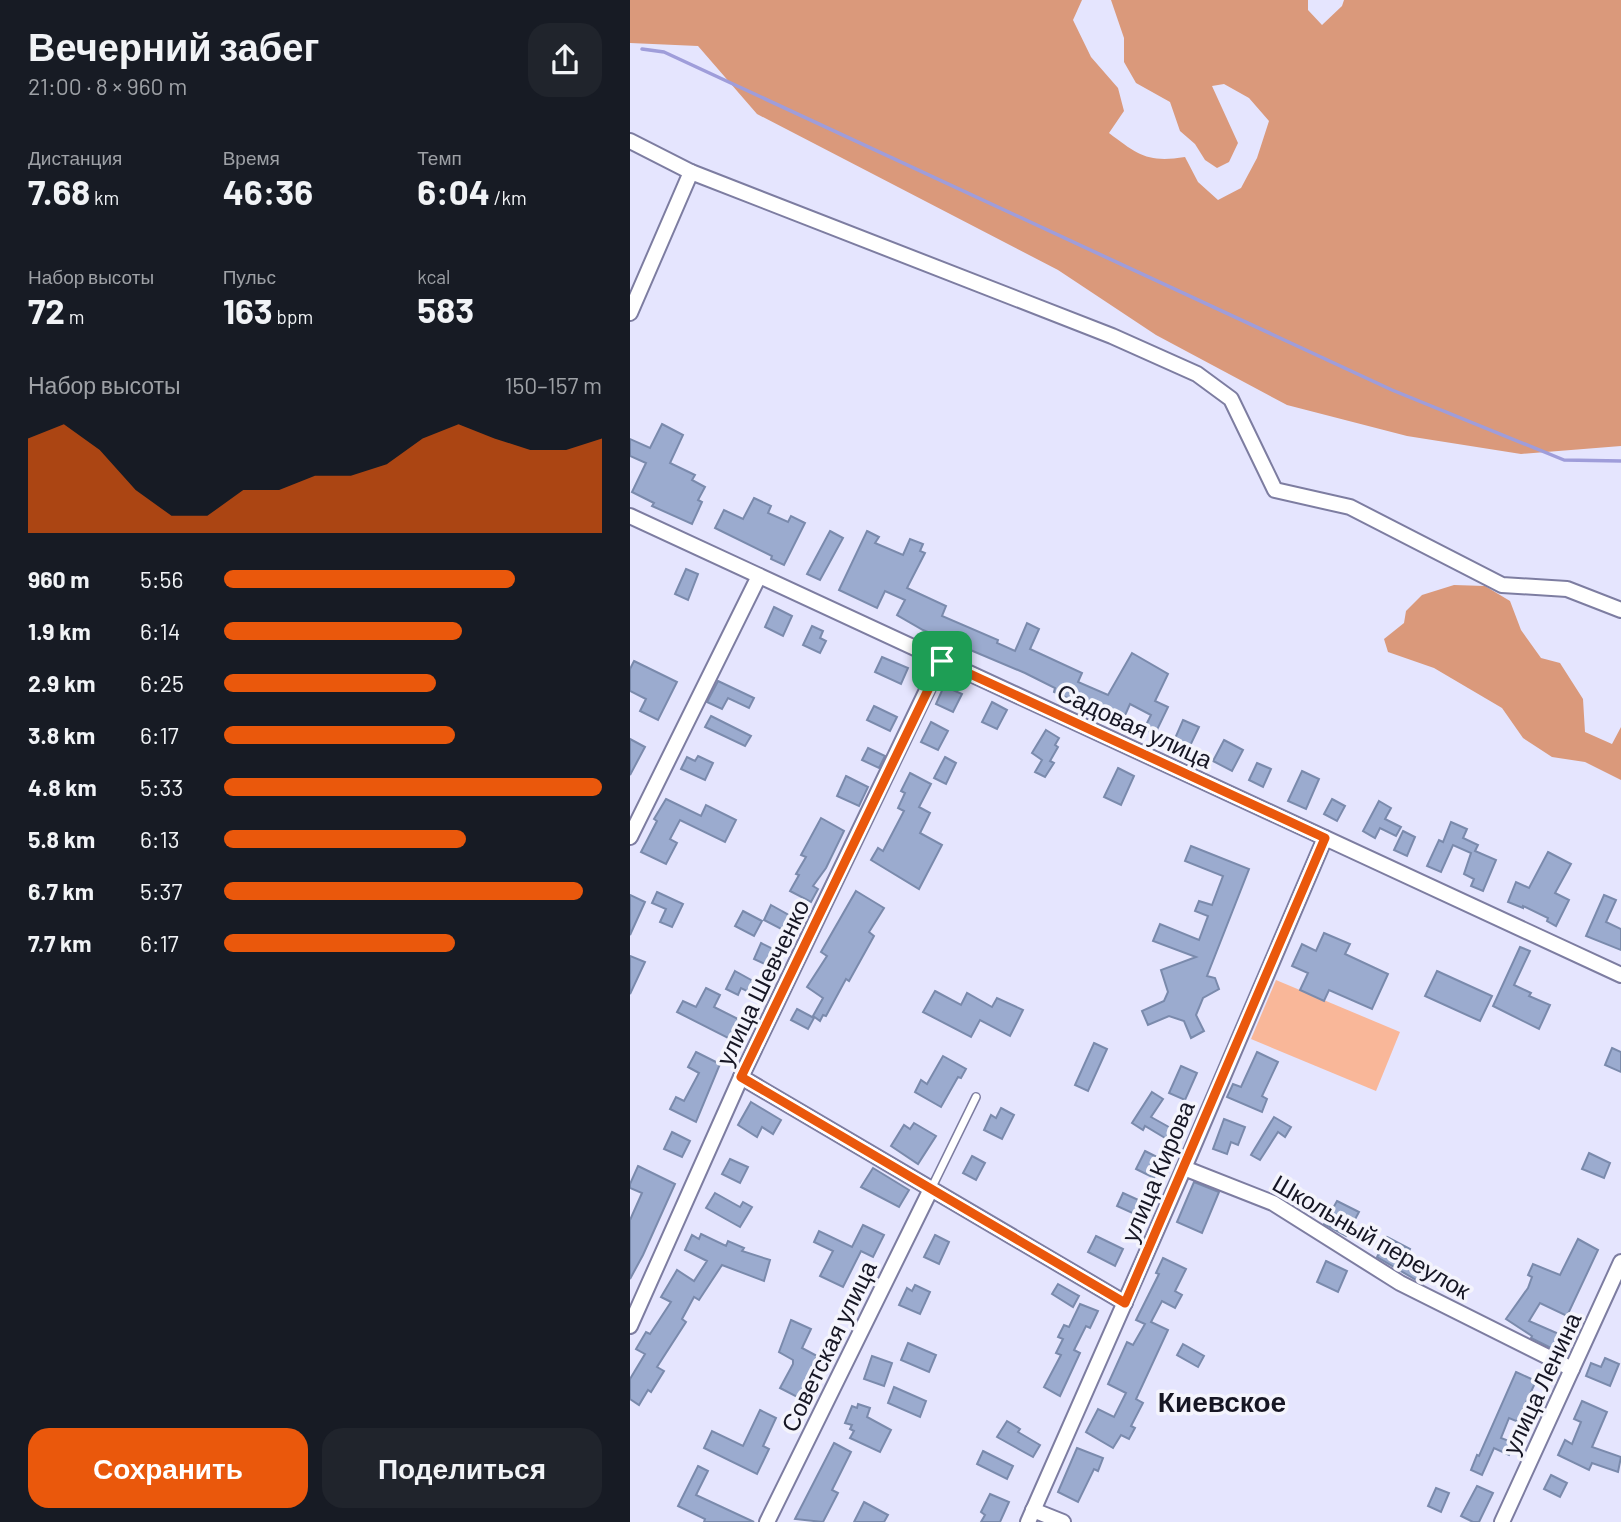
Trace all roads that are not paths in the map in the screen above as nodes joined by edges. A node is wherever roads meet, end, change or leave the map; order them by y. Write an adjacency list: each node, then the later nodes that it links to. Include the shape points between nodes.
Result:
1 (630, 141): 2 (street)
2 (691, 172): 3 (street); 6 (street, via 1112,336 1197,374 1231,400 1275,490 1350,507 1502,585 1567,589)
3 (630, 313)
4 (630, 516): 5 (street, Садовая улица)
5 (759, 576): 7 (street, Садовая улица); 8 (street)
6 (1621, 610)
7 (942, 661): 9 (street, Садовая улица); 11 (street, улица Шевченко)
8 (630, 836)
9 (1325, 838): 10 (street, Садовая улица); 13 (street, улица Кирова)
10 (1621, 975)
11 (741, 1077): 14 (street); 17 (street, улица Шевченко)
12 (975, 1097): 14 (lane)
13 (1184, 1168): 16 (street, улица Кирова); 18 (street, Школьный переулок, via 1273,1203 1400,1283)
14 (931, 1189): 16 (street); 20 (street, Советская улица)
15 (1621, 1262): 18 (street, улица Ленина)
16 (1125, 1303): 19 (street, улица Кирова)
17 (630, 1326)
18 (1572, 1369): 22 (street, улица Ленина)
19 (1030, 1516): 21 (street)
20 (767, 1522)
21 (1063, 1522)
22 (1502, 1522)

